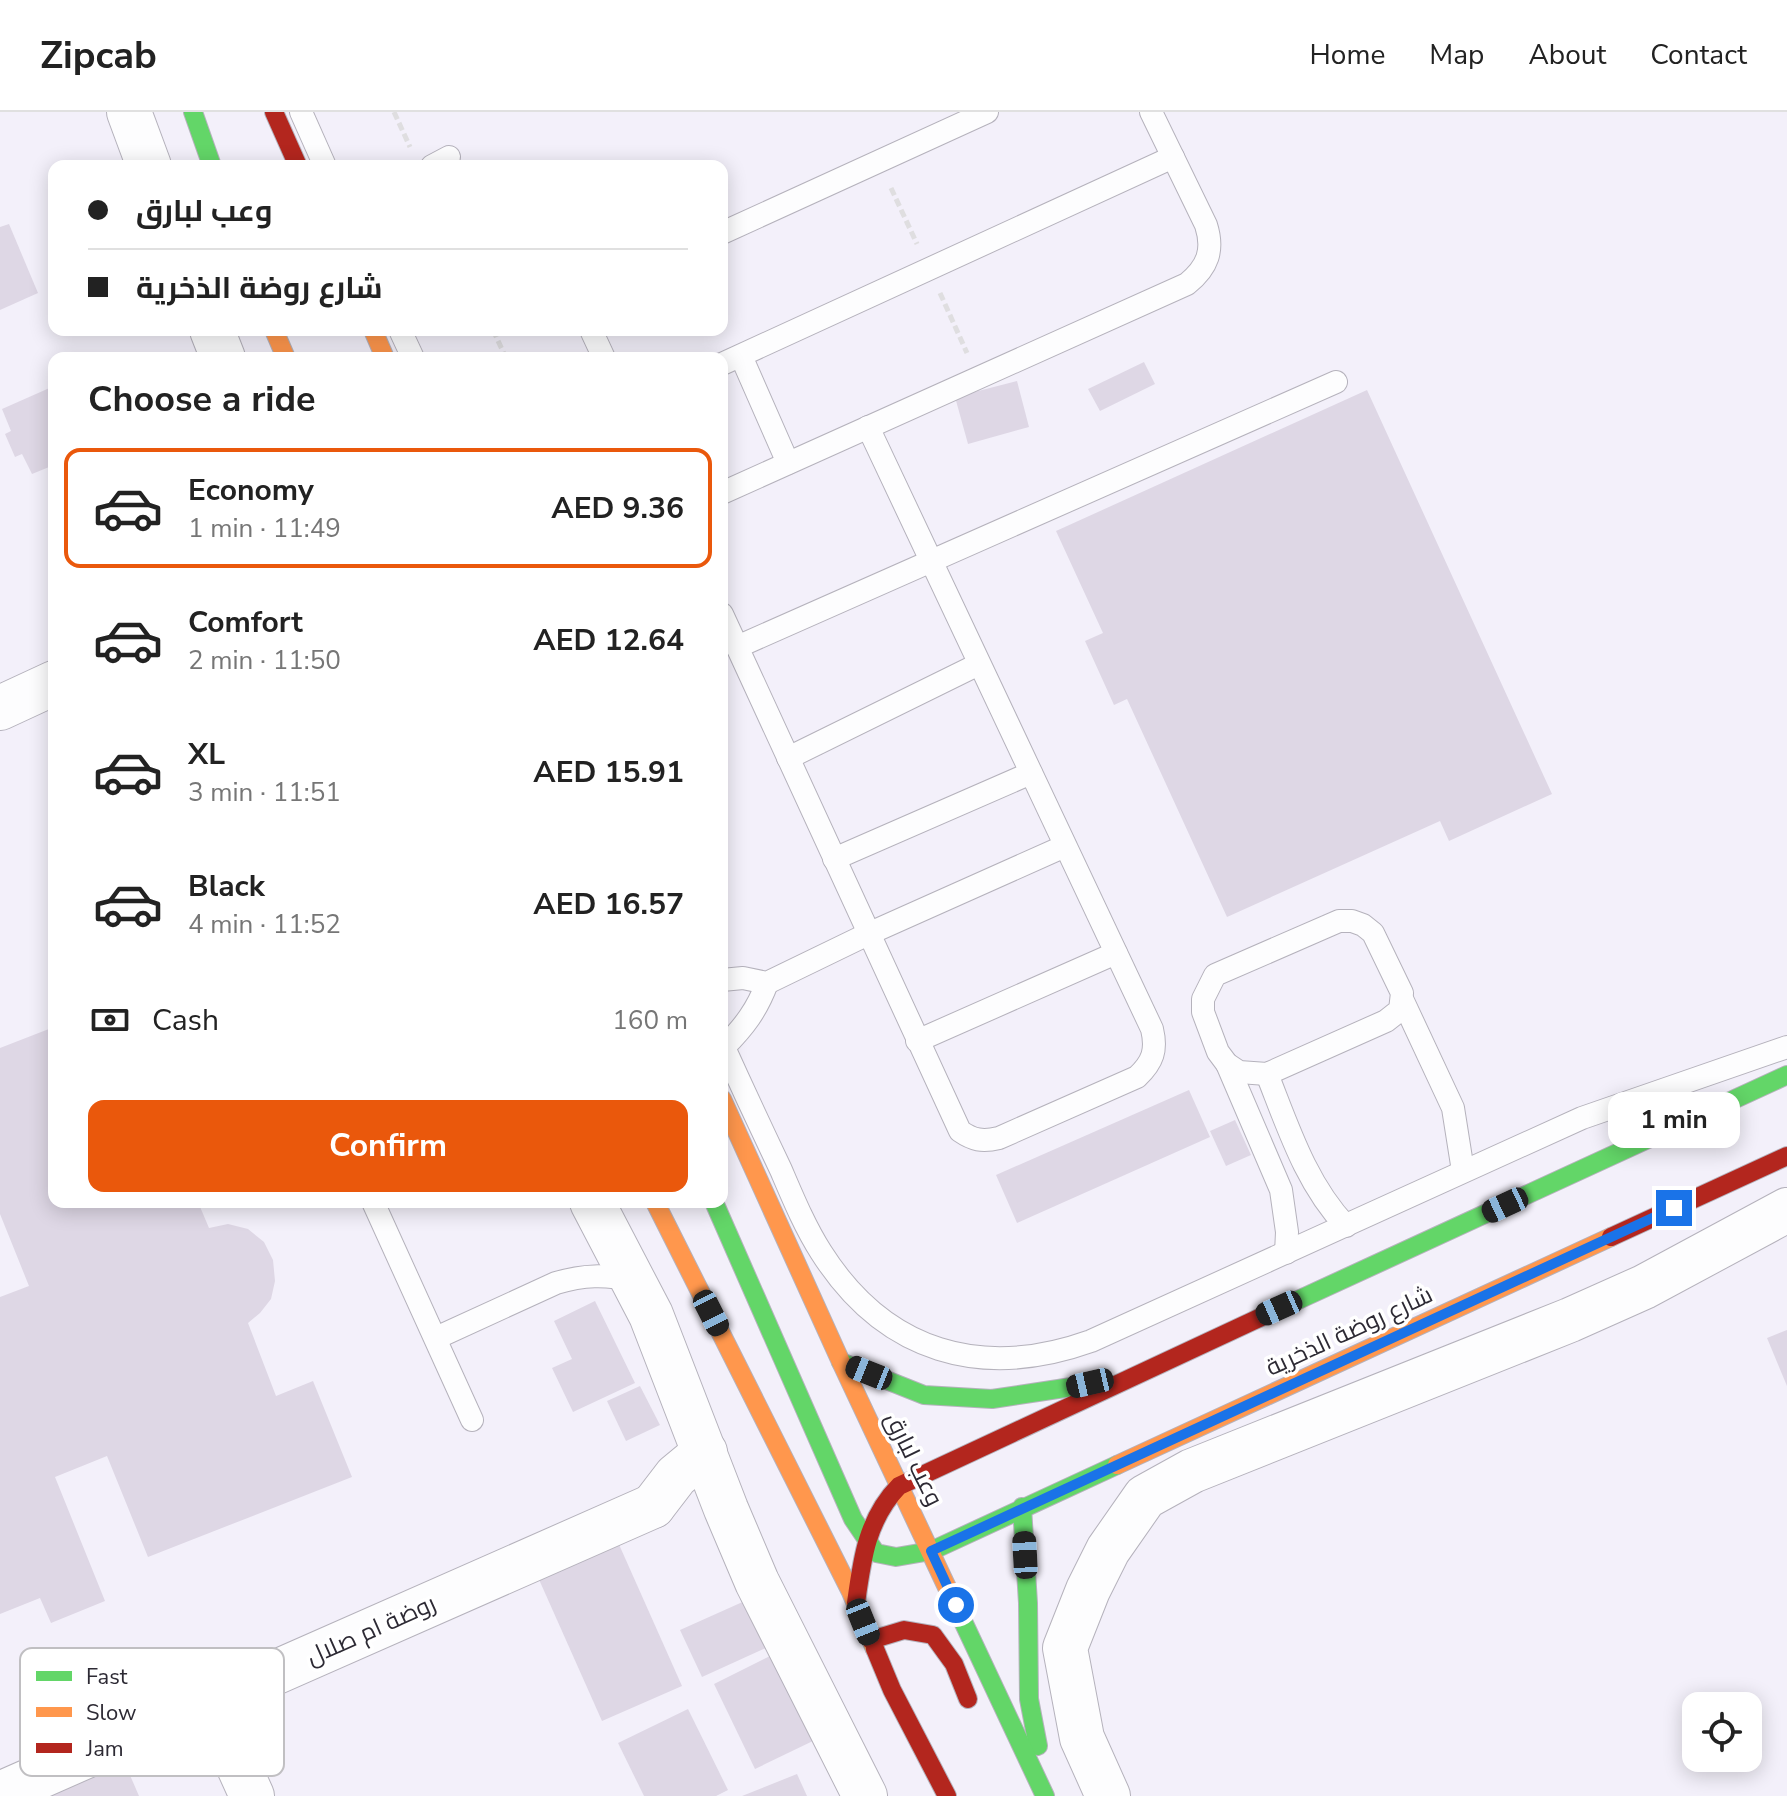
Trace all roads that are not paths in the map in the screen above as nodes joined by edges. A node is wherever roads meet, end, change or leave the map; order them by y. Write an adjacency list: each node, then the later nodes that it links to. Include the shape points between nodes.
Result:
1 (129, 112): 8 (street)
2 (193, 112): 9 (street)
3 (274, 112): 10 (street)
4 (301, 112): 11 (lane)
5 (987, 112): 12 (lane)
6 (1151, 112): 7 (lane)
7 (1173, 157): 13 (lane); 15 (lane, via 1211,242 1201,273 1187,284)
8 (147, 160)
9 (210, 160)
10 (295, 160)
11 (322, 160)
12 (728, 230)
13 (731, 360): 16 (lane)
14 (1336, 382): 18 (lane)
15 (868, 427): 16 (lane); 18 (lane)
16 (788, 463): 17 (lane)
17 (728, 490)
18 (931, 561): 20 (lane); 21 (lane)
19 (728, 627): 20 (lane)
20 (737, 647): 24 (lane)
21 (979, 664): 24 (lane); 25 (lane)
22 (48, 686): 23 (street)
23 (0, 708)
24 (788, 758): 27 (lane)
25 (1031, 773): 26 (lane); 27 (lane)
26 (1065, 846): 28 (lane); 29 (lane)
27 (834, 859): 28 (lane)
28 (868, 934): 31 (lane); 34 (lane)
29 (1116, 953): 34 (lane); 34 (lane, via 1155,1042 1154,1055 1137,1077 999,1138 972,1139 960,1131)
30 (728, 979): 31 (lane)
31 (767, 983): 33 (lane, via 758,1007)
32 (1403, 1001): 37 (lane, via 1373,933 1352,921 1327,925 1215,975 1203,999 1203,1012); 38 (lane, via 1386,1021); 42 (lane, via 1453,1108)
33 (728, 1041)
34 (917, 1041)
35 (1787, 1047): 42 (lane, via 1609,1107)
36 (728, 1056): 49 (lane, via 821,1253 872,1312 929,1346 994,1360 1060,1352)
37 (1227, 1064): 38 (lane, via 1239,1072); 49 (lane, via 1281,1190)
38 (1267, 1074): 48 (lane, via 1311,1179)
39 (1787, 1075): 53 (street, شارع روضة الذخرية)
40 (728, 1112): 52 (street, وعب لبارق)
41 (1787, 1156): 58 (street, شارع روضة الذخرية)
42 (1463, 1171): 48 (lane)
43 (376, 1208): 51 (lane)
44 (595, 1208): 50 (street)
45 (658, 1208): 62 (street)
46 (717, 1208): 60 (street)
47 (1787, 1210): 73 (street, via 1644,1287 1192,1471 1145,1497 1108,1550 1065,1648 1082,1738)
48 (1346, 1226): 49 (lane)
49 (1286, 1253)
50 (633, 1281): 51 (lane, via 575,1277); 55 (street)
51 (436, 1338): 54 (lane)
52 (841, 1362): 53 (street, via 924,1395 992,1399); 56 (street, وعب لبارق)
53 (1138, 1373): 56 (street, شارع روضة الذخرية)
54 (472, 1420)
55 (705, 1452): 57 (street, via 676,1476); 59 (street)
56 (899, 1486): 60 (street, via 882,1501); 61 (street, وعب لبارق)
57 (653, 1506): 59 (street, via 689,1512); 64 (street, روضة ام صلال)
58 (1022, 1507): 61 (street, شارع روضة الذخرية); 72 (street, via 1029,1699)
59 (726, 1509): 70 (street)
60 (866, 1542): 61 (street, شارع روضة الذخرية, via 876,1553 896,1557); 62 (street)
61 (931, 1551): 72 (street, وعب لبارق)
62 (856, 1603): 63 (street)
63 (871, 1640): 65 (street, via 904,1630 933,1635 954,1664); 71 (street)
64 (284, 1668)
65 (977, 1719)
66 (40, 1776): 68 (street, روضة ام صلال)
67 (243, 1776): 69 (street)
68 (0, 1794)
69 (252, 1796)
70 (865, 1796)
71 (947, 1796)
72 (1047, 1796)
73 (1108, 1796)

